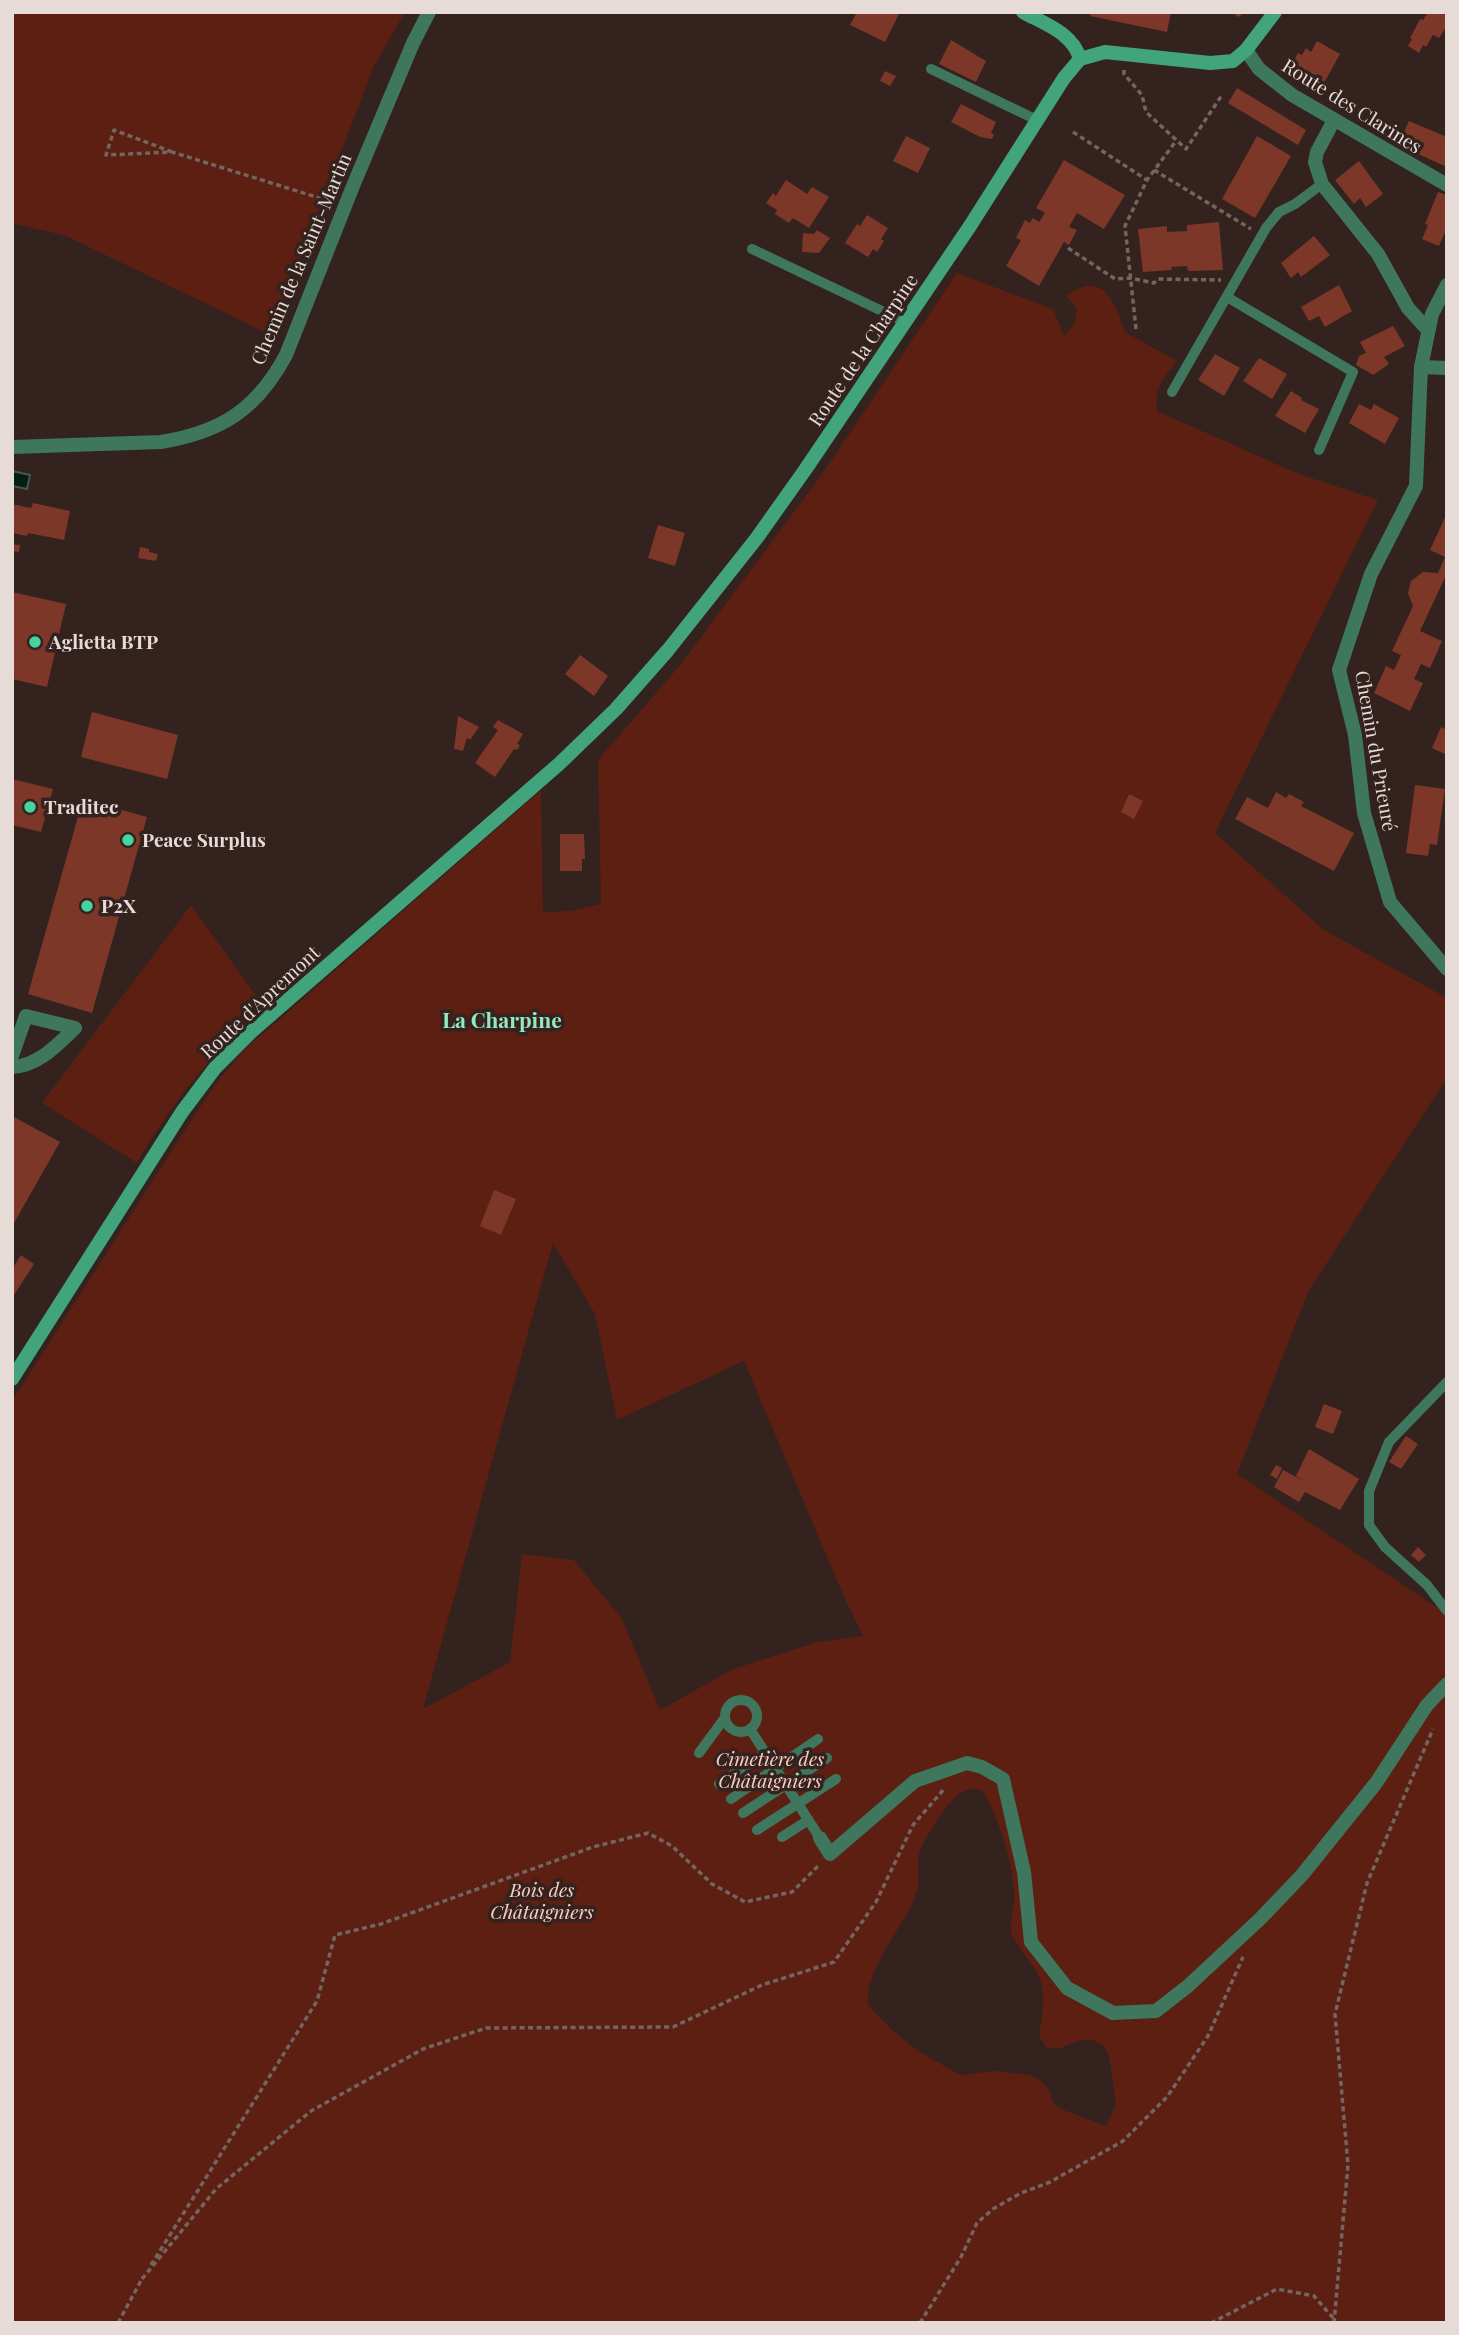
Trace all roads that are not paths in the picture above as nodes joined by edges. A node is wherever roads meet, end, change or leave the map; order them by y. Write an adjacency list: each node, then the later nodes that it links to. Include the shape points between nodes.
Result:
1 (429, 12): 19 (street, Chemin de la Saint-Martin, via 286,355 274,377 243,411 207,431 161,442)
2 (1023, 12): 5 (main road, via 1071,40)
3 (1275, 12): 4 (main road)
4 (1245, 50): 5 (main road, via 1233,61 1210,63 1105,52); 8 (street, Route des Clarines, via 1274,81)
5 (1080, 60): 7 (main road, Route de la Charpine)
6 (931, 69): 7 (lane)
7 (1037, 120): 14 (main road, Route de la Charpine)
8 (1334, 120): 9 (street, via 1315,162); 10 (street, Route des Clarines)
9 (1322, 184): 13 (lane, via 1279,212); 15 (street, via 1378,254 1408,308)
10 (1447, 185)
11 (752, 250): 14 (lane)
12 (1447, 285): 15 (street, Chemin du Prieuré)
13 (1227, 297): 18 (lane); 20 (lane, via 1353,372)
14 (905, 322): 21 (main road, Route de la Charpine, via 756,539 616,709)
15 (1427, 329): 16 (street, Chemin du Prieuré)
16 (1420, 367): 17 (street); 22 (street, Chemin du Prieuré, via 1416,486 1371,574 1339,670 1355,736 1364,813 1390,902)
17 (1447, 368)
18 (1172, 392)
19 (12, 447)
20 (1318, 450)
21 (547, 775): 25 (main road, Route d'Apremont, via 215,1068 182,1112)
22 (1447, 970)
23 (12, 1056): 24 (street, via 26,1016 75,1028 27,1066)
24 (12, 1067)
25 (12, 1379)
26 (1447, 1382): 27 (lane, via 1390,1442 1369,1491 1369,1525)
27 (1447, 1611)
28 (1447, 1684): 45 (street, via 1302,1875 1260,1919 1156,2011 1113,2013 1067,1988 1031,1942 1024,1872 1003,1779 982,1767 967,1763 915,1781 830,1854)
29 (724, 1719): 30 (lane, via 738,1732); 30 (lane, via 731,1702 744,1699 757,1713); 32 (lane)
30 (750, 1730): 33 (lane)
31 (818, 1739): 35 (lane)
32 (698, 1753)
33 (765, 1753): 35 (lane); 37 (lane)
34 (827, 1758): 38 (lane)
35 (775, 1769): 38 (lane); 39 (lane)
36 (836, 1779): 40 (lane)
37 (719, 1784)
38 (785, 1786): 40 (lane); 41 (lane)
39 (731, 1799)
40 (797, 1804): 42 (lane); 43 (lane)
41 (743, 1814)
42 (807, 1821): 44 (lane); 45 (lane)
43 (757, 1830)
44 (782, 1838)
45 (820, 1838)

